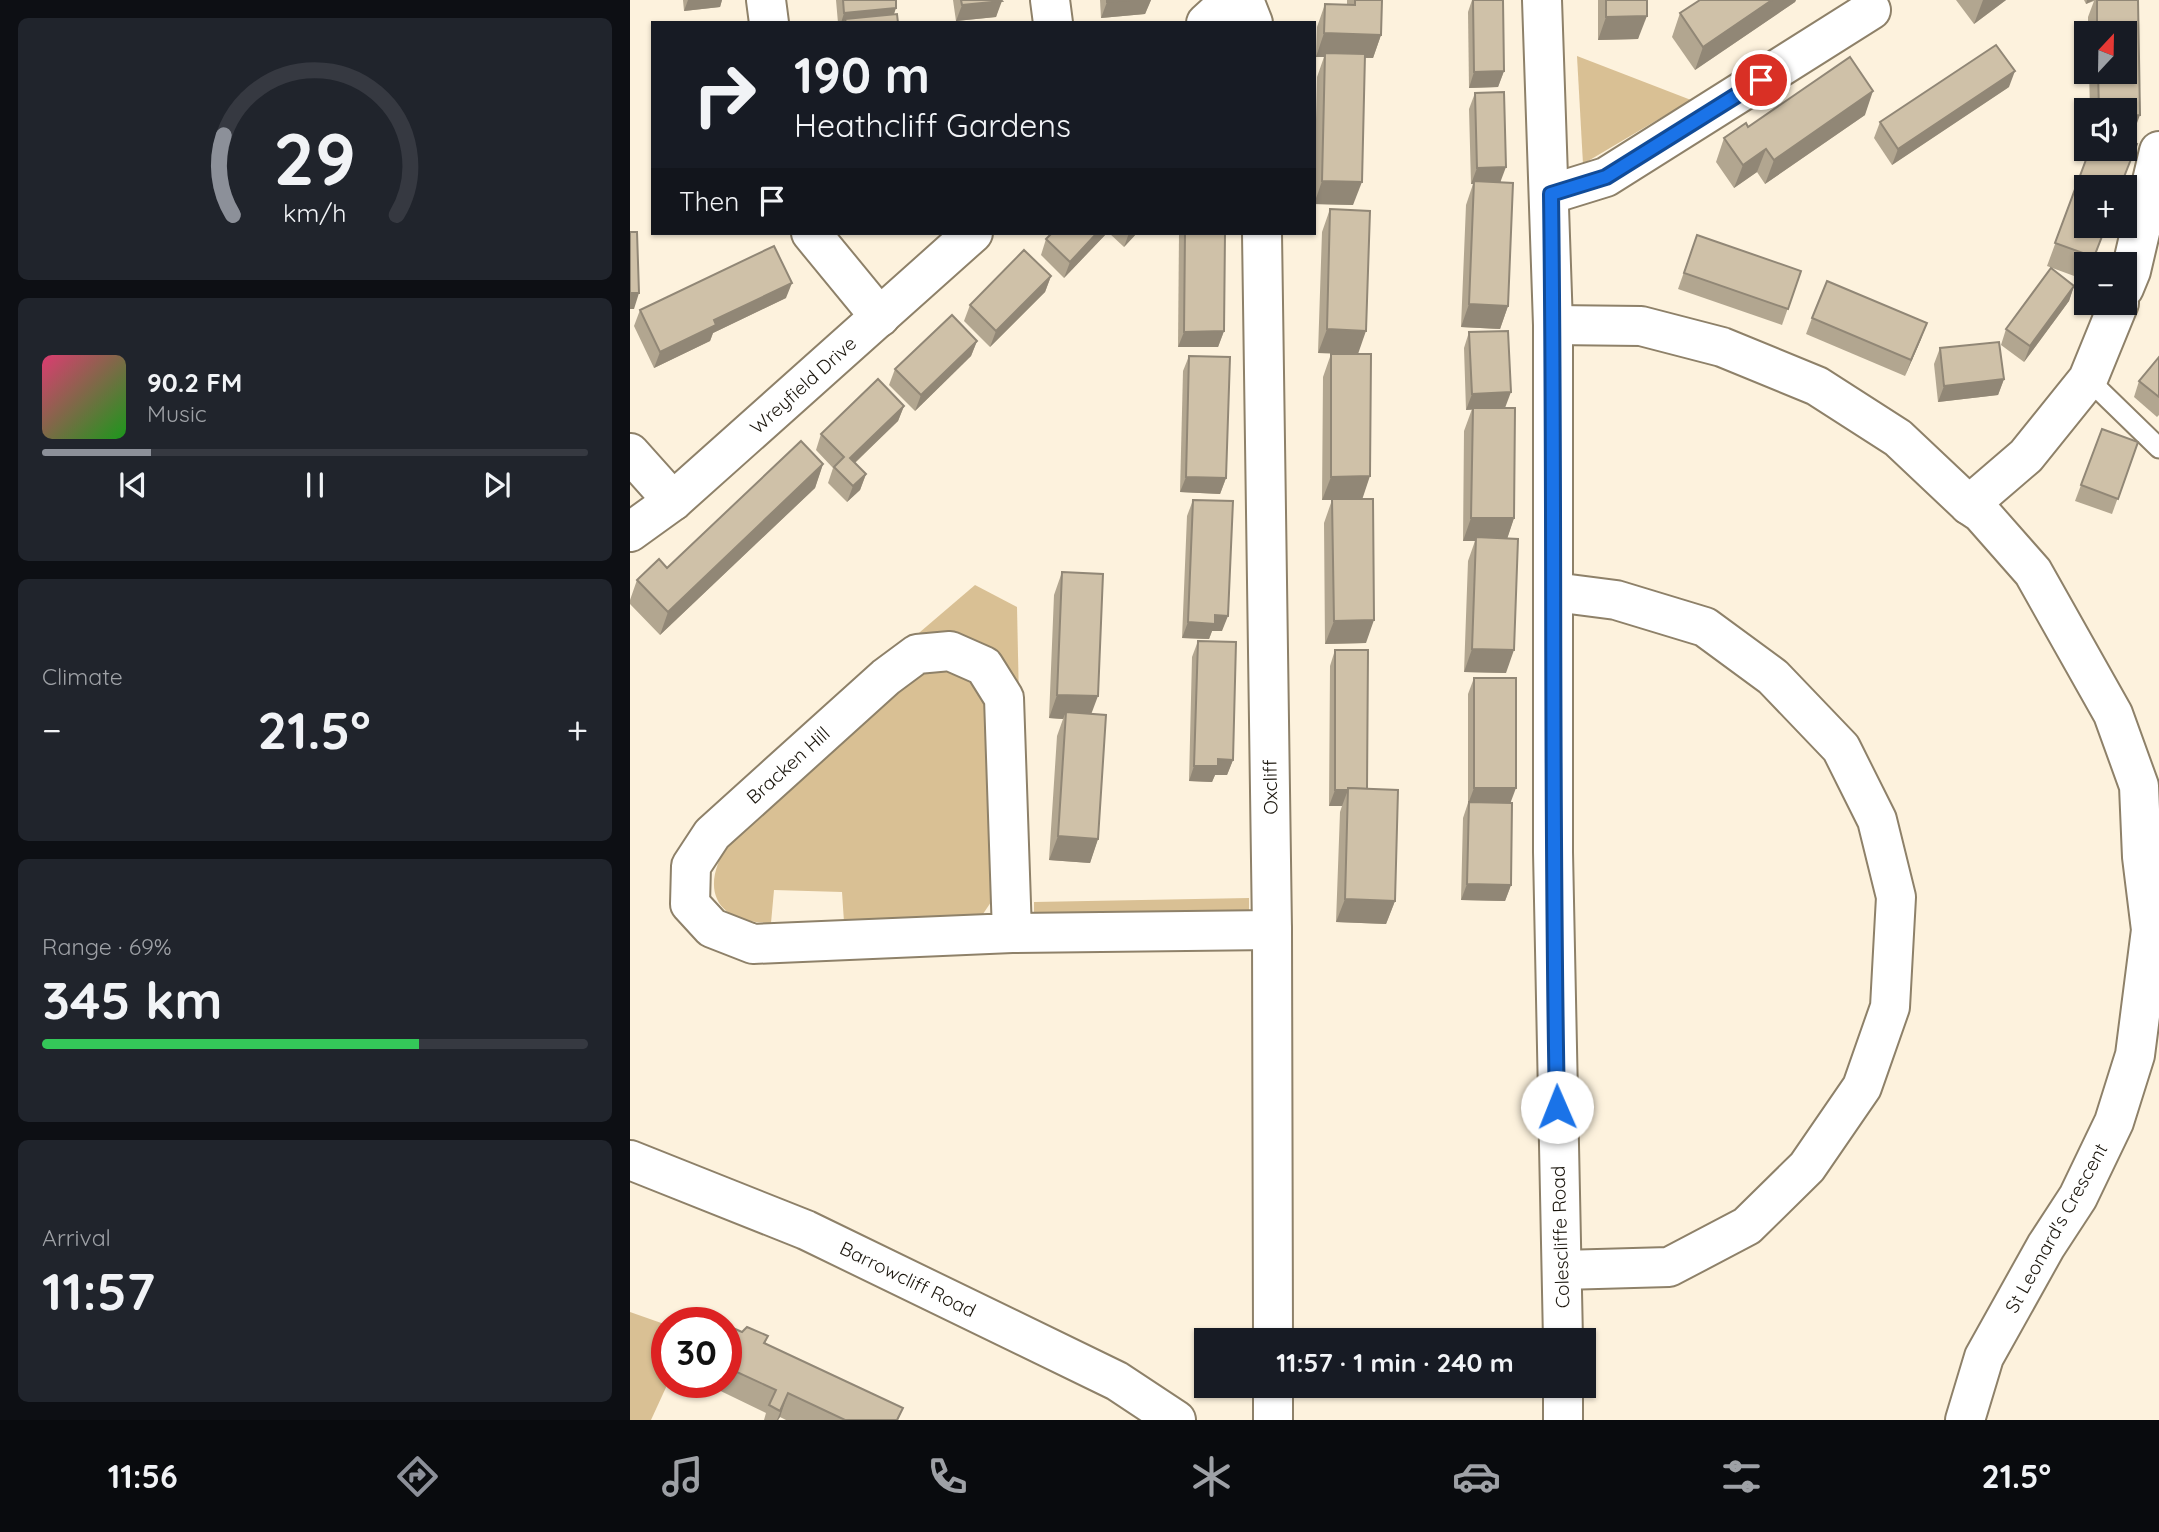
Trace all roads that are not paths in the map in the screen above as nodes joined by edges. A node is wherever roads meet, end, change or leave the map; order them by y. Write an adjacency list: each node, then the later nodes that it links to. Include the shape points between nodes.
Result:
1 (766, 0): 7 (street)
2 (1050, 0): 8 (street)
3 (1231, 0): 9 (street)
4 (1244, 0): 10 (street)
5 (1542, 0): 12 (street, Colescliffe Road)
6 (1871, 10): 12 (street, via 1606,177)
7 (769, 21)
8 (1053, 21)
9 (1208, 21)
10 (1253, 21)
11 (2159, 151): 16 (street)
12 (1551, 194): 19 (street, Colescliffe Road)
13 (813, 235): 18 (street)
14 (971, 235): 18 (street, Wreyfield Drive)
15 (1262, 235): 27 (street, Oxcliff)
16 (2133, 252)
17 (2114, 315): 20 (street)
18 (880, 317): 23 (street, Wreyfield Drive)
19 (1553, 325): 24 (street, St Leonard's Crescent, via 1641,326 1722,347 1817,386 1898,438); 26 (street, Colescliffe Road)
20 (2088, 379): 21 (lane); 24 (street, via 2026,456)
21 (2159, 448)
22 (630, 453): 23 (street)
23 (673, 501): 25 (street, Wreyfield Drive)
24 (1969, 505): 38 (street, St Leonard's Crescent, via 1982,513 2034,572 2113,714 2139,786 2151,930 2136,1055 2114,1122 2078,1197 1984,1357)
25 (630, 532)
26 (1554, 592): 30 (street, Colescliffe Road, via 1553,852); 30 (street, via 1616,600 1705,627 1773,677 1841,748 1877,820 1896,897 1891,1007 1861,1087 1807,1167 1747,1226 1669,1267)
27 (1272, 930): 28 (street, Bracken Hill); 31 (street, Oxcliff)
28 (1012, 933): 28 (street, Bracken Hill, via 753,944 712,928 690,904 691,866 712,834 886,677 917,654 950,651 984,666 1004,698)
29 (630, 1160): 35 (street, Barrowcliff Road, via 806,1230 1117,1381)
30 (1562, 1270): 32 (street, Colescliffe Road)
31 (1273, 1328)
32 (1563, 1328)
33 (1273, 1398): 36 (street)
34 (1563, 1398): 37 (street)
35 (1175, 1420)
36 (1273, 1420)
37 (1563, 1420)
38 (1965, 1420)

